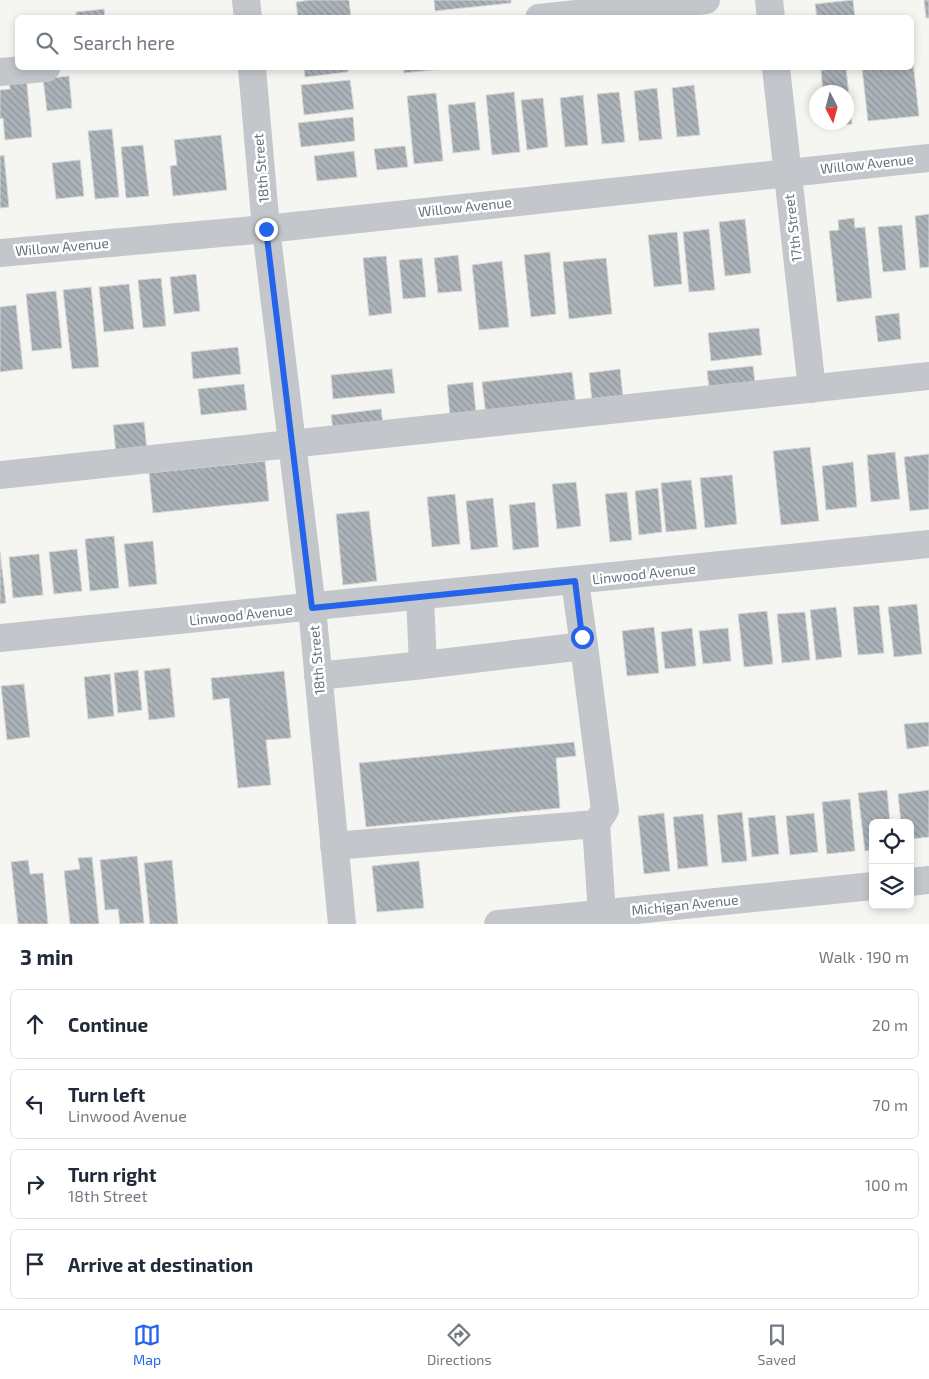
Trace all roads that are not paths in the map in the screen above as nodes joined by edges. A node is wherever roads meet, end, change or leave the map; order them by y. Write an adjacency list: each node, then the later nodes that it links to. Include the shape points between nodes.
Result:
1 (246, 0): 4 (street)
2 (706, 0): 5 (street)
3 (769, 0): 6 (street)
4 (248, 15)
5 (567, 15)
6 (771, 15)
7 (23, 70): 10 (street)
8 (252, 70): 13 (street, 18th Street)
9 (776, 70): 12 (street, 17th Street)
10 (0, 72)
11 (929, 158): 12 (street, Willow Avenue)
12 (786, 172): 13 (street, Willow Avenue); 16 (street, 17th Street)
13 (266, 229): 14 (street, Willow Avenue); 17 (street, 18th Street)
14 (0, 253)
15 (929, 376): 16 (street)
16 (812, 389): 17 (street)
17 (292, 445): 18 (street); 22 (street, 18th Street)
18 (0, 475)
19 (929, 544): 20 (street, Linwood Avenue)
20 (575, 581): 21 (street, Linwood Avenue); 24 (street)
21 (420, 597): 22 (street, Linwood Avenue); 25 (street)
22 (312, 608): 23 (street, Linwood Avenue); 26 (street, 18th Street)
23 (0, 638)
24 (584, 646): 25 (street); 27 (street, via 605,810)
25 (423, 665): 26 (street)
26 (318, 676): 28 (street, 18th Street)
27 (596, 824): 28 (street); 32 (street)
28 (334, 846): 33 (street, 18th Street)
29 (929, 880): 30 (street)
30 (914, 882)
31 (869, 886): 32 (street, Michigan Avenue)
32 (602, 914): 34 (street, Michigan Avenue)
33 (342, 924)
34 (498, 924)

